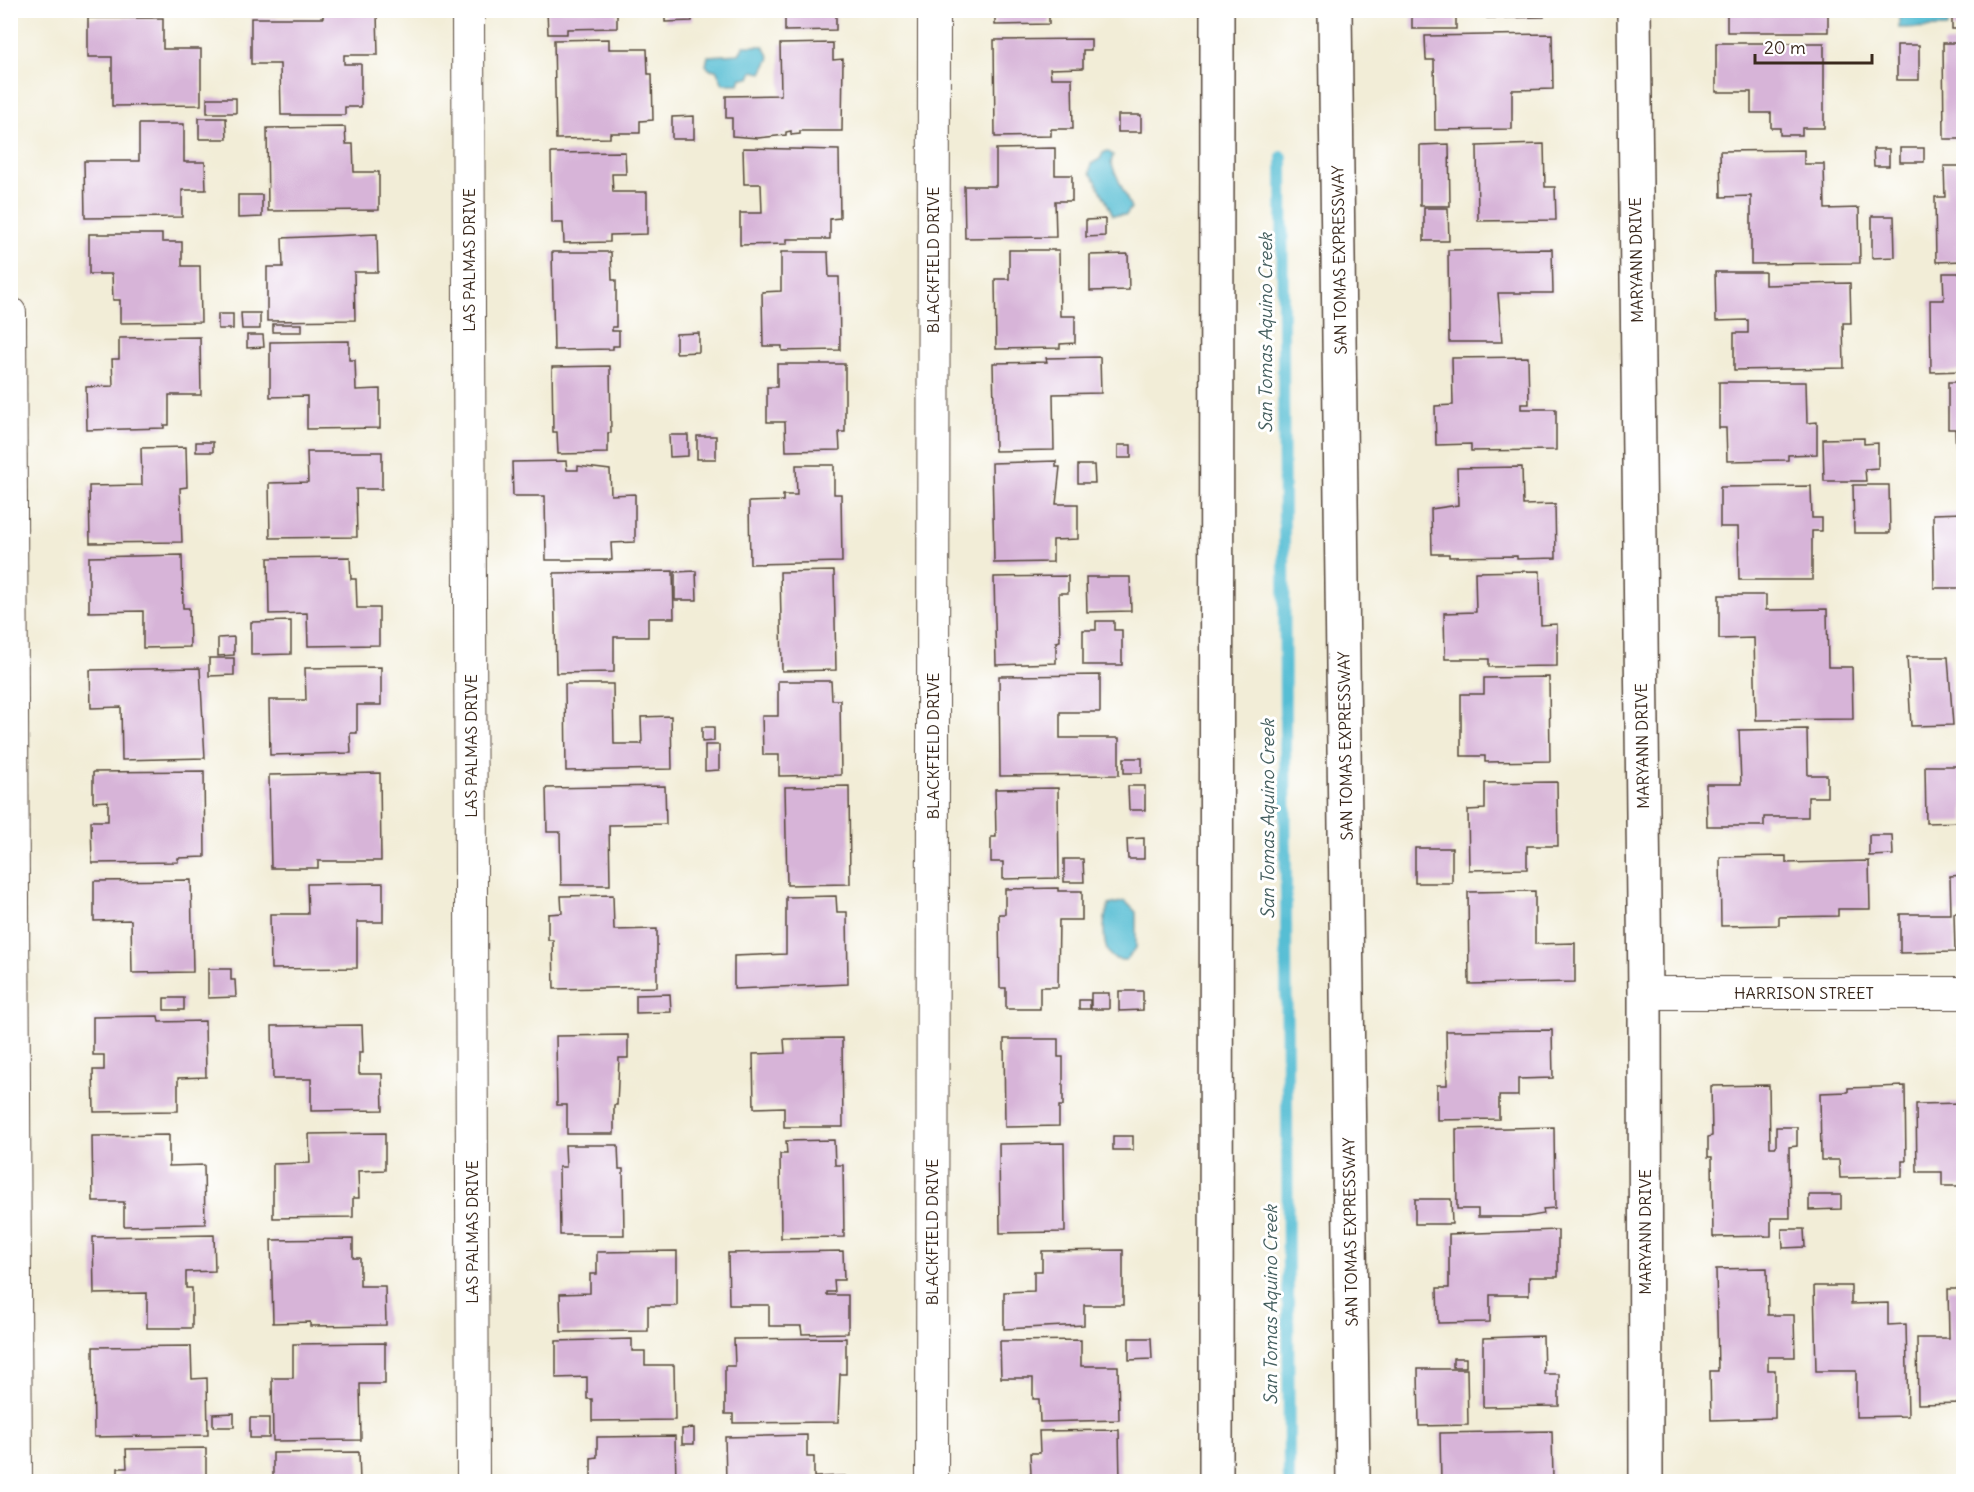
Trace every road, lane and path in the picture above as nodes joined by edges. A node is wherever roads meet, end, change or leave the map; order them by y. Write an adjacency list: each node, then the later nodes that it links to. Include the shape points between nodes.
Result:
1 (468, 10): 10 (street, LAS PALMAS DRIVE)
2 (933, 10): 11 (street, BLACKFIELD DRIVE)
3 (1217, 10): 12 (main road)
4 (1335, 10): 13 (main road, SAN TOMAS EXPRESSWAY)
5 (1634, 10): 7 (main road, MARYANN DRIVE)
6 (10, 314): 9 (street)
7 (1645, 993): 8 (street, HARRISON STREET); 14 (main road, MARYANN DRIVE)
8 (1964, 993)
9 (14, 1480)
10 (473, 1482)
11 (932, 1482)
12 (1216, 1482)
13 (1353, 1482)
14 (1646, 1482)

